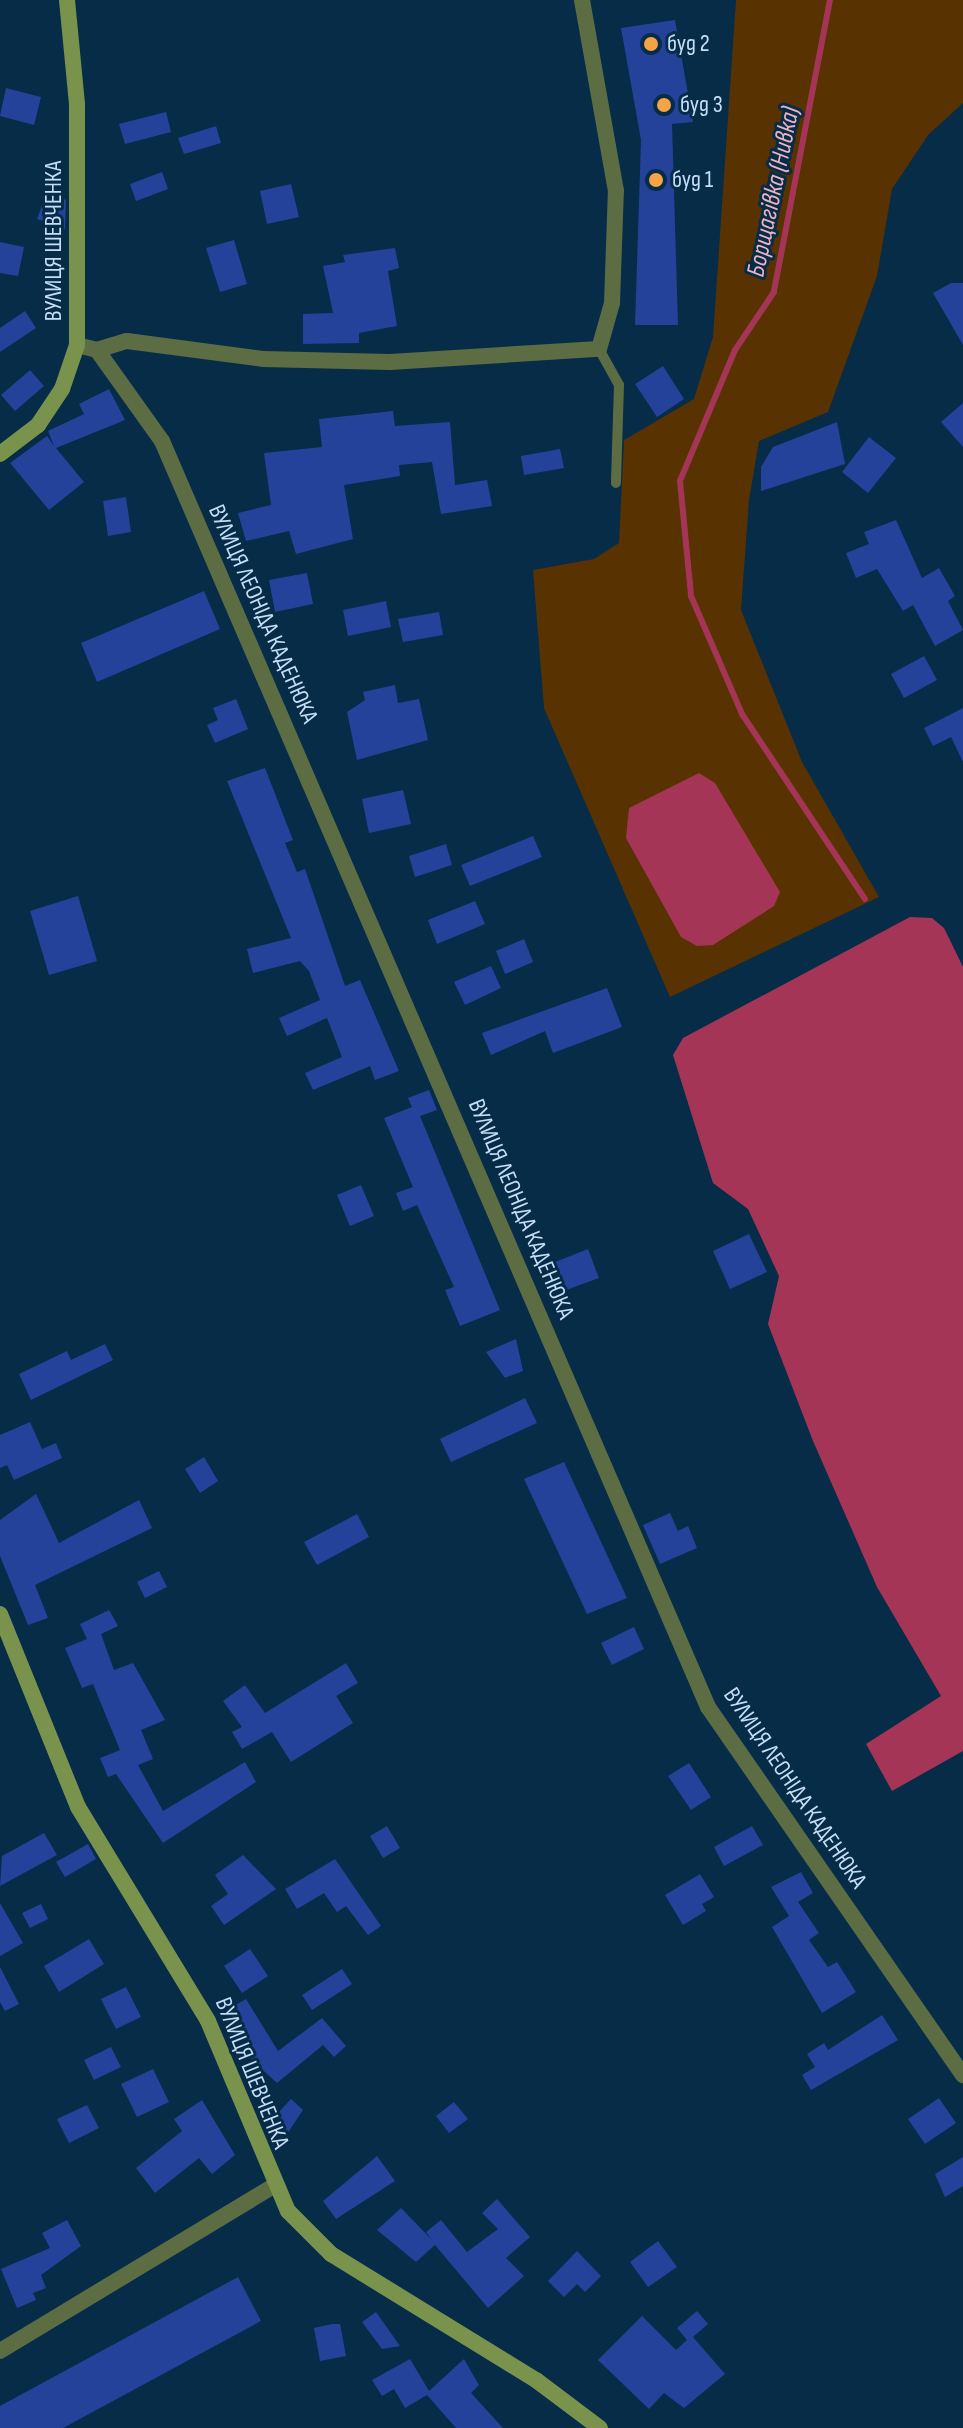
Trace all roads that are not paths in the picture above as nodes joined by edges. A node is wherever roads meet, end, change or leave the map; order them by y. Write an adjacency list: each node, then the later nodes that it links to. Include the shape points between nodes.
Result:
1 (67, 0): 3 (street, ВУЛИЦЯ ШЕВЧЕНКА, via 77,104)
2 (582, 0): 4 (street, via 616,191 612,303)
3 (77, 345): 5 (street); 6 (street, ВУЛИЦЯ ШЕВЧЕНКА, via 62,389 38,425)
4 (599, 349): 5 (street, via 390,362 263,359 127,341); 7 (lane, via 619,385)
5 (97, 350): 9 (street, ВУЛИЦЯ ЛЕОНІДА КАДЕНЮКА, via 162,441 708,1707)
6 (0, 454)
7 (616, 483)
8 (0, 1614): 10 (street, ВУЛИЦЯ ШЕВЧЕНКА, via 78,1807 208,2021)
9 (963, 2075)
10 (272, 2187): 11 (street); 12 (street, ВУЛИЦЯ ШЕВЧЕНКА, via 331,2254 536,2380)
11 (0, 2351)
12 (600, 2428)

